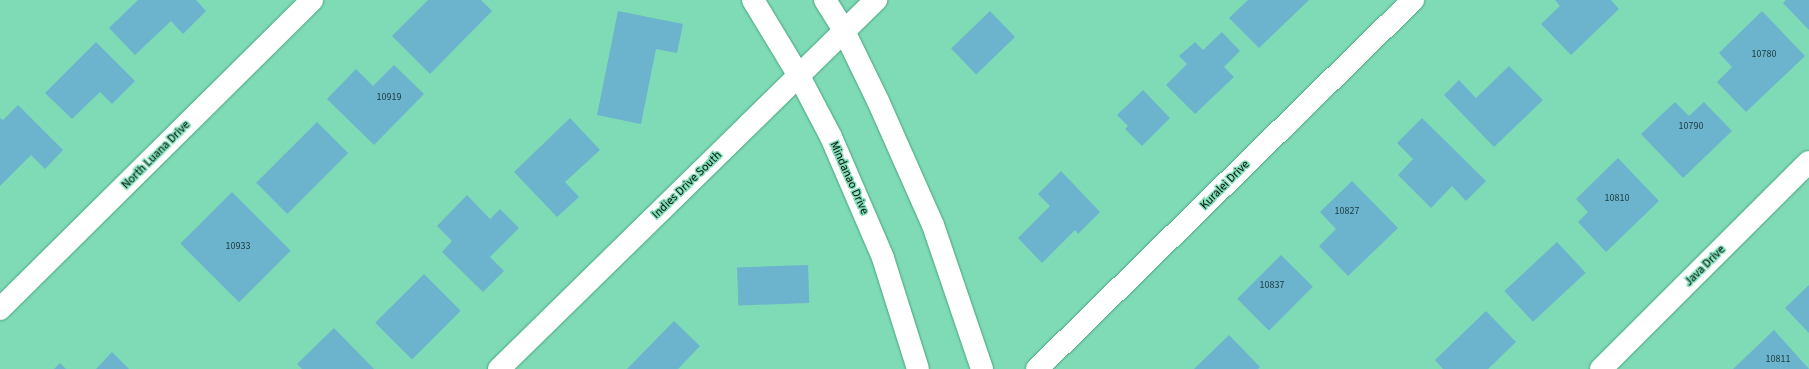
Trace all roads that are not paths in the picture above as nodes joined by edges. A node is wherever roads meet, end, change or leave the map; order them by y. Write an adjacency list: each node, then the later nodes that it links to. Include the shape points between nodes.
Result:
1 (312, 0): 9 (street, North Luana Drive)
2 (753, 0): 7 (street, Mindanao Drive)
3 (825, 0): 6 (street)
4 (876, 0): 6 (street, Indies Drive South)
5 (1413, 0): 13 (street, Kuralei Drive)
6 (844, 31): 7 (street, Indies Drive South); 12 (street, via 934,225)
7 (799, 76): 10 (street, Indies Drive South); 11 (street, Mindanao Drive, via 831,137 866,216 905,323)
8 (1809, 162): 14 (street, Java Drive)
9 (0, 309)
10 (498, 369)
11 (918, 369)
12 (982, 369)
13 (1036, 369)
14 (1601, 369)

